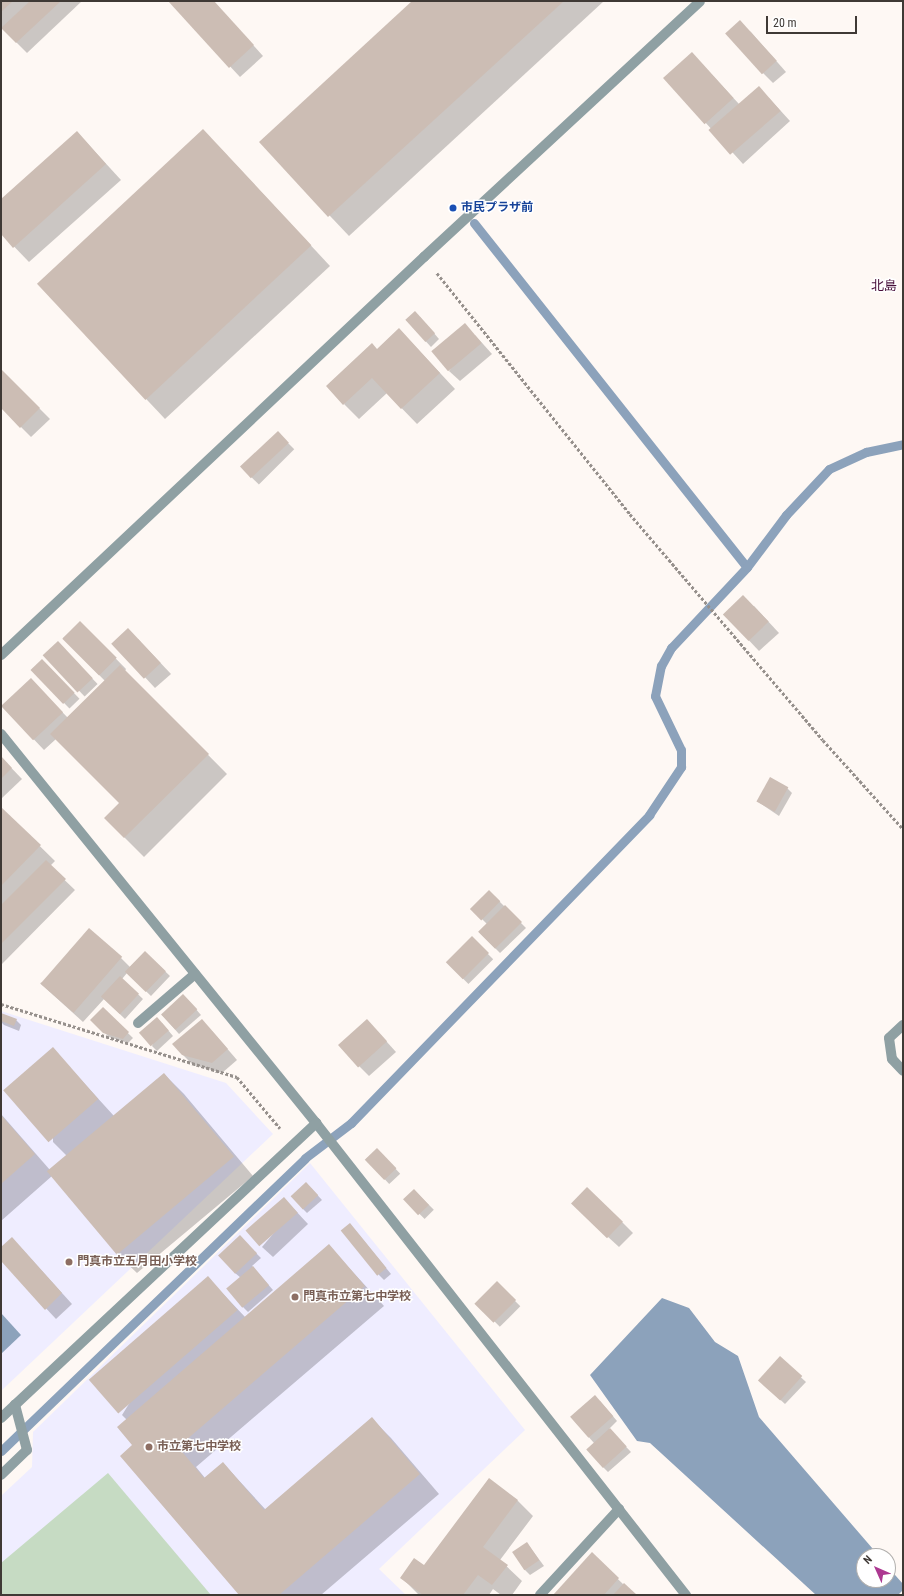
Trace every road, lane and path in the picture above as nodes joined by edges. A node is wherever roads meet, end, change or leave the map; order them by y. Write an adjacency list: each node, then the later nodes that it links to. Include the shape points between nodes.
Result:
1 (700, 1): 2 (street)
2 (424, 257): 3 (street); 5 (path, via 630,514 818,734)
3 (1, 655)
4 (1, 734): 6 (street)
5 (903, 829)
6 (195, 974): 8 (street); 11 (street)
7 (1, 1004): 12 (path, via 237,1077)
8 (138, 1023)
9 (903, 1025): 10 (street, via 889,1038 892,1059)
10 (903, 1071)
11 (316, 1123): 12 (street); 16 (street)
12 (294, 1144): 13 (street)
13 (15, 1405): 14 (street); 15 (street, via 27,1450)
14 (1, 1418)
15 (1, 1475)
16 (619, 1509): 17 (street); 18 (street)
17 (540, 1595)
18 (686, 1595)

